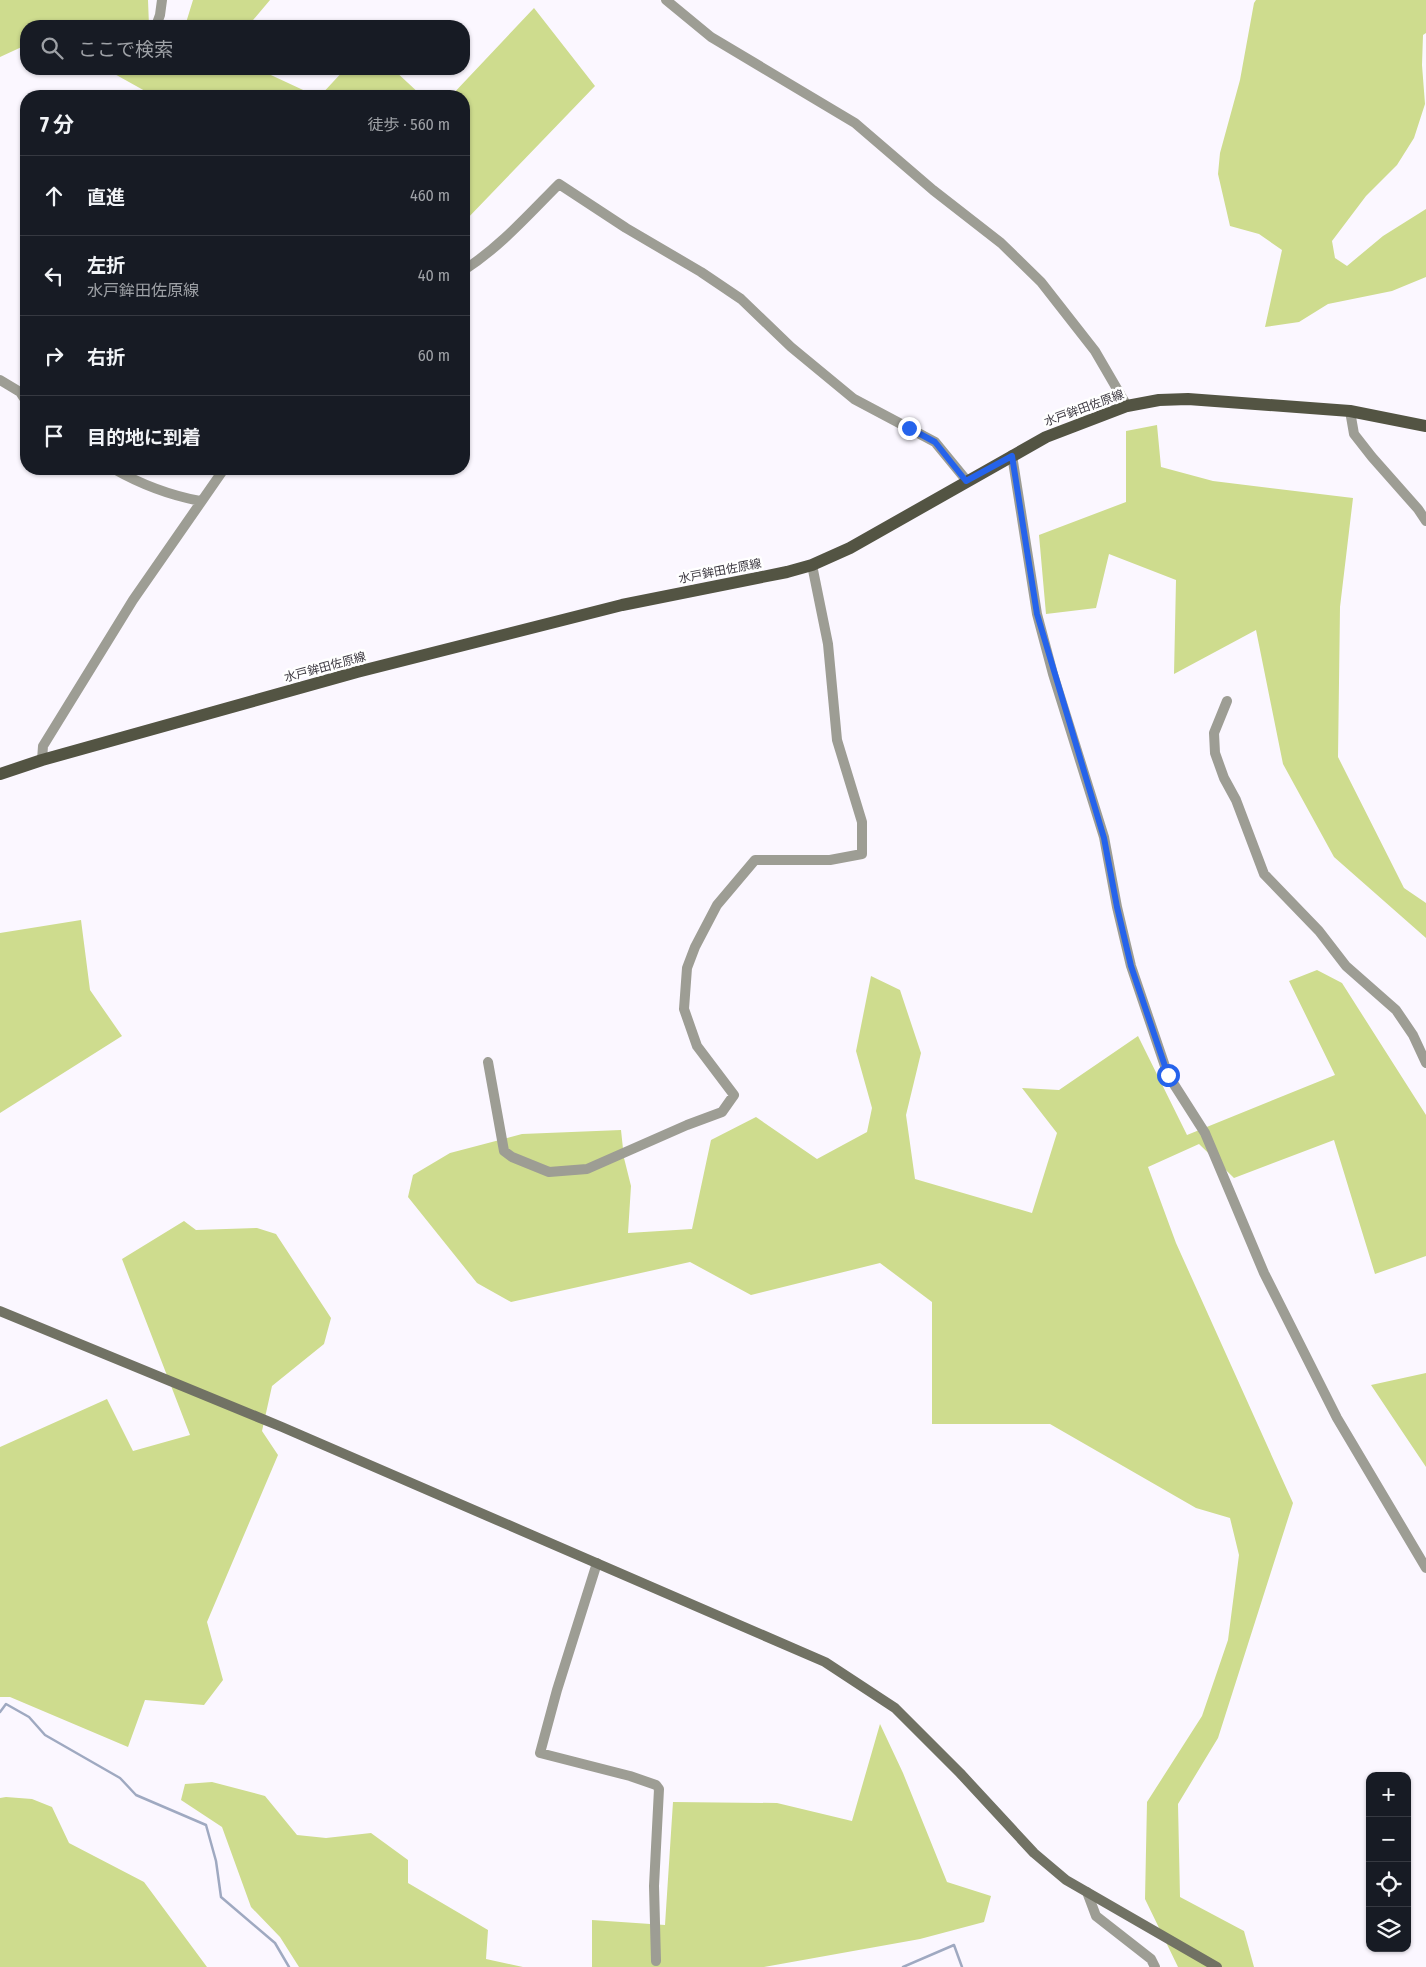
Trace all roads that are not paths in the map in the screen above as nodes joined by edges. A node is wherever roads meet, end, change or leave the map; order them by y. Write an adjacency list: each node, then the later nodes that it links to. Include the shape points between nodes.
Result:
1 (162, 0): 3 (street)
2 (666, 0): 7 (street, via 711,37 855,123 1001,243 1040,282 1095,351)
3 (158, 20)
4 (470, 266): 13 (street, via 503,240 559,184 741,299 791,347 854,399 935,442)
5 (0, 380): 6 (street)
6 (20, 392)
7 (1127, 406): 8 (main road, 水戸鉾田佐原線, via 1188,399); 10 (main road, 水戸鉾田佐原線, via 1046,437)
8 (1350, 411): 9 (main road, 水戸鉾田佐原線); 15 (street, via 1354,434)
9 (1426, 426)
10 (1012, 456): 13 (main road, 水戸鉾田佐原線); 24 (street, via 1037,614 1104,838 1131,966 1168,1075 1205,1133 1264,1273 1336,1418)
11 (126, 475): 14 (street, via 176,497)
12 (220, 475): 14 (street)
13 (966, 481): 16 (main road, 水戸鉾田佐原線, via 850,548)
14 (200, 501): 18 (street, via 133,600 43,746)
15 (1426, 521)
16 (812, 565): 18 (main road, 水戸鉾田佐原線, via 622,605 376,667); 20 (street, via 828,644 837,740 862,822 862,854 830,860 755,860 717,905 687,968 684,1009 697,1046 734,1095 722,1112 587,1169 549,1172 504,1152)
17 (1226, 701): 21 (street, via 1214,732 1215,753 1264,874 1319,931 1346,966 1396,1010)
18 (42, 760): 19 (main road, 水戸鉾田佐原線)
19 (0, 774)
20 (488, 1062)
21 (1426, 1063)
22 (0, 1311): 23 (street, via 282,1427)
23 (597, 1563): 25 (street, via 825,1662 852,1678 895,1708 1048,1866); 26 (street, via 540,1754 630,1776 659,1789 654,1886)
24 (1426, 1568)
25 (1087, 1892): 27 (street, via 1096,1916 1151,1959); 28 (street)
26 (656, 1961)
27 (1155, 1967)
28 (1217, 1967)

